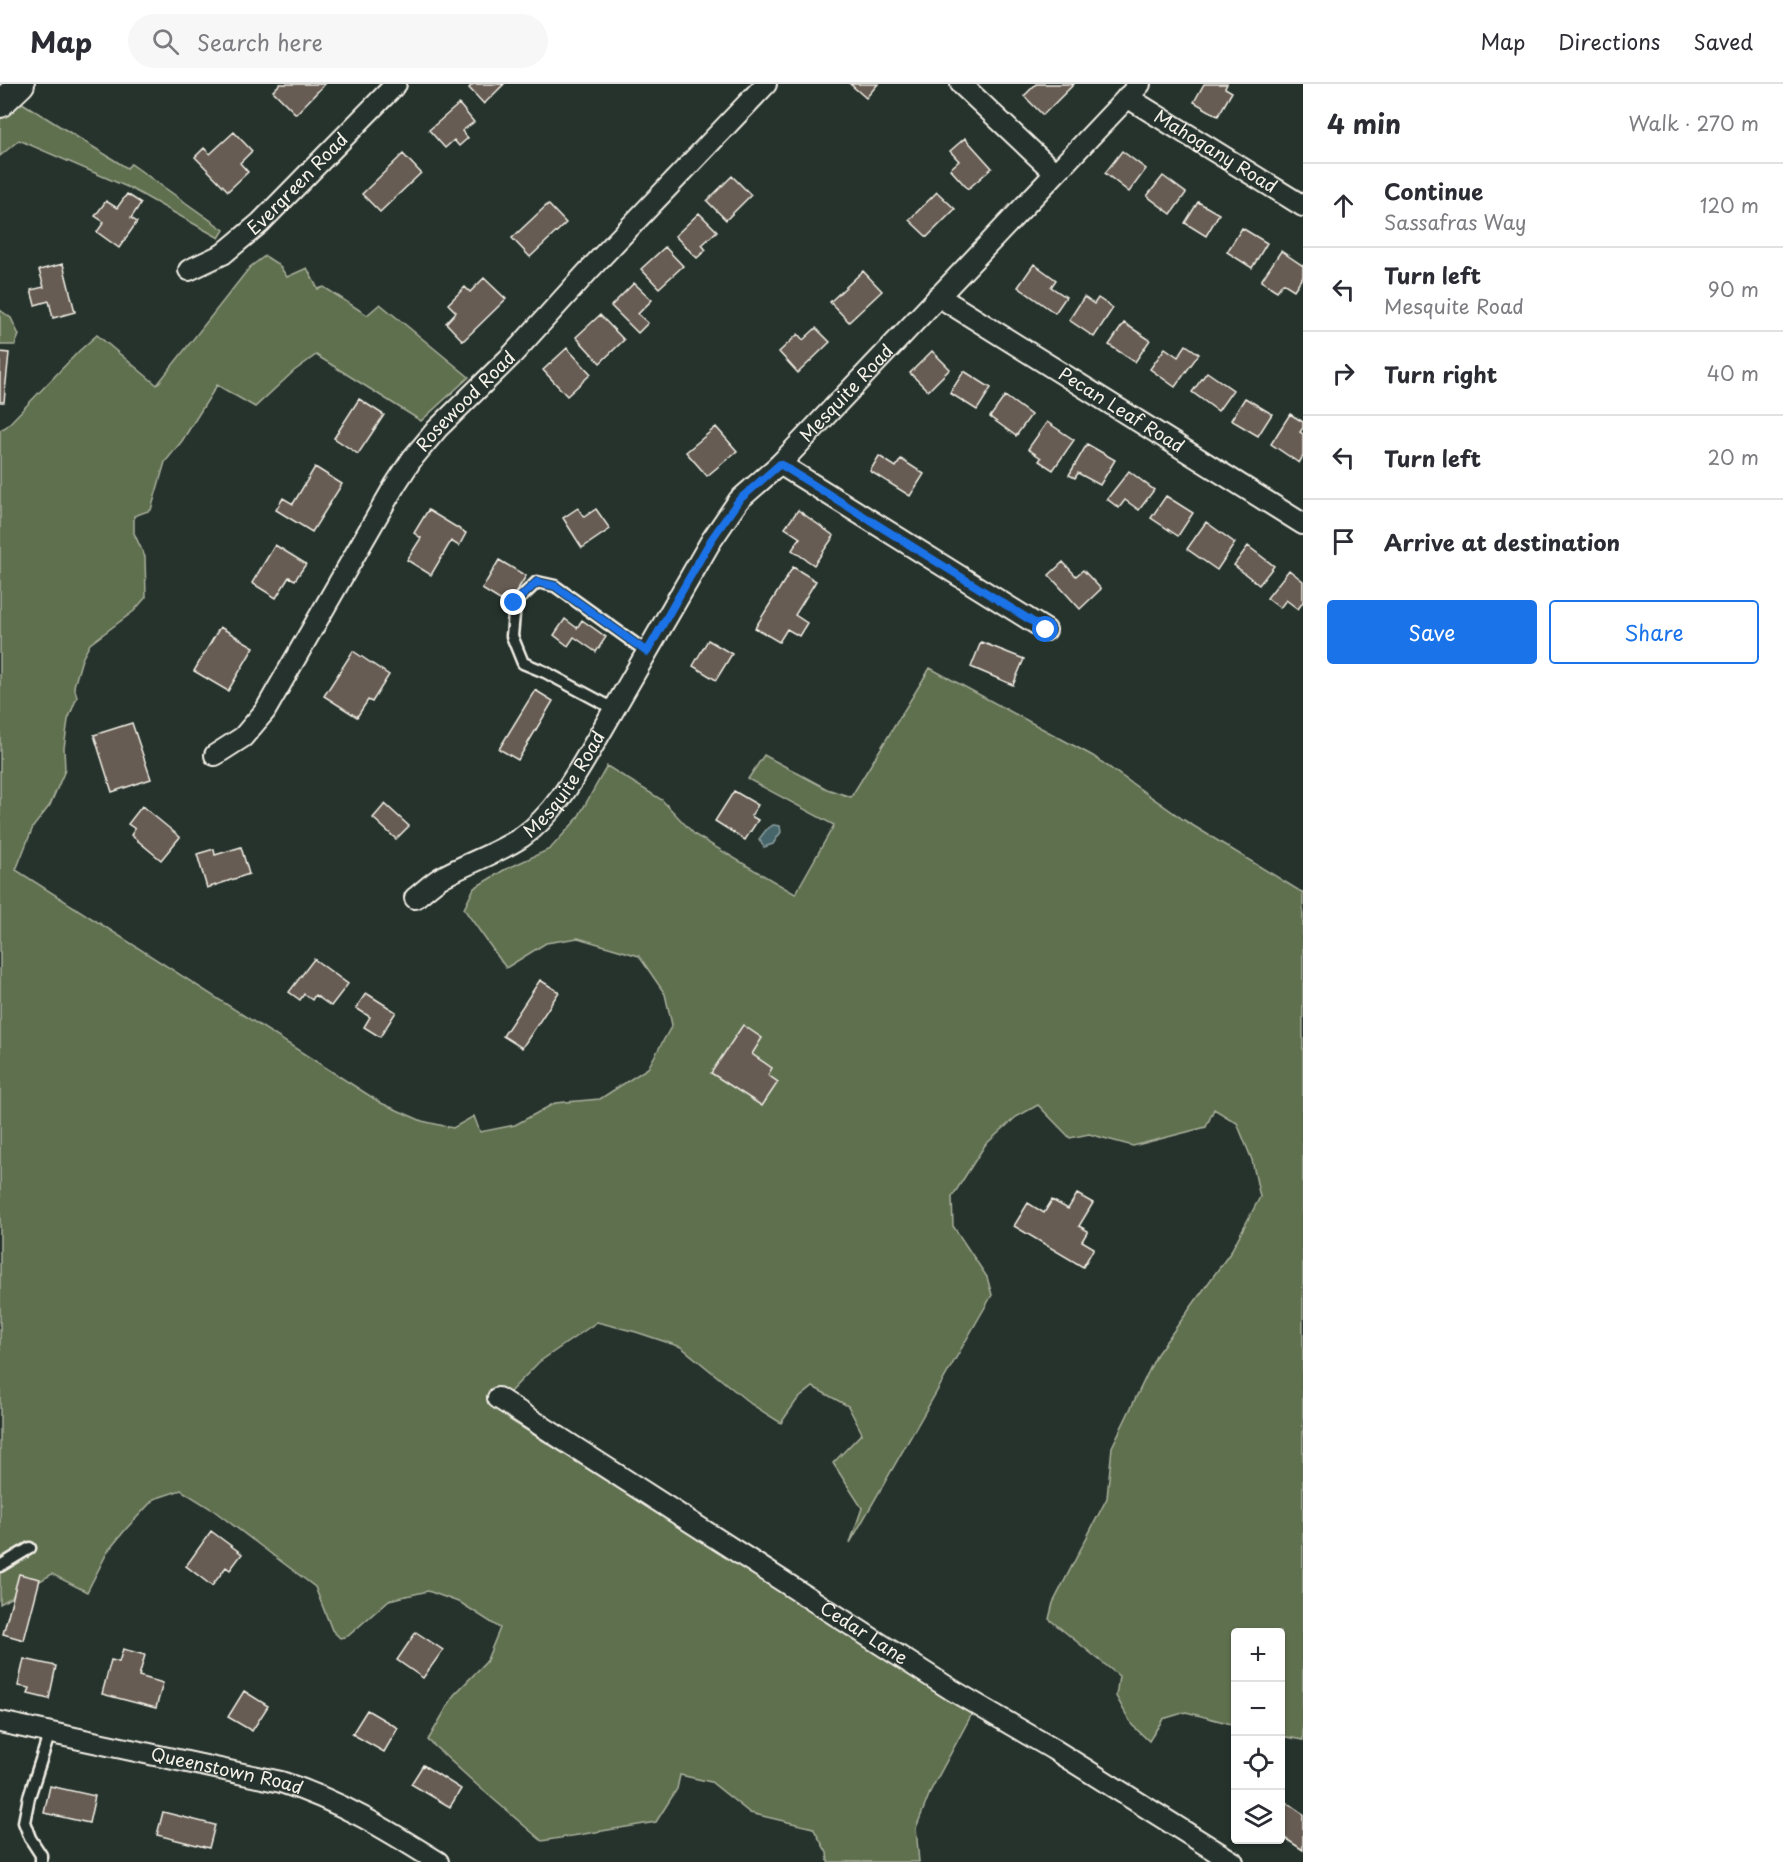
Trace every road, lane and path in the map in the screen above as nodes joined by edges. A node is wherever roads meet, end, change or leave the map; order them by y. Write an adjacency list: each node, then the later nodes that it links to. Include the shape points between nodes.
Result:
1 (21, 84): 6 (street)
2 (396, 84): 9 (street, Evergreen Road, via 260,222 223,255)
3 (766, 84): 16 (street, Rosewood Road, via 412,459 265,711 243,737)
4 (961, 84): 7 (street)
5 (1133, 91): 7 (street, Mesquite Road); 8 (street, Mahogany Road)
6 (0, 104)
7 (1055, 173): 10 (street, Mesquite Road)
8 (1303, 206)
9 (189, 270)
10 (938, 296): 11 (street, Mesquite Road); 12 (street, Pecan Leaf Road)
11 (780, 464): 13 (street); 14 (street, Mesquite Road, via 739,500 711,540)
12 (1303, 524)
13 (1046, 630)
14 (647, 652): 15 (street, Mesquite Road); 15 (lane, via 555,586 537,582 514,603 512,636 523,663)
15 (614, 709): 17 (street, Mesquite Road, via 571,783 524,836 442,876)
16 (215, 755)
17 (415, 898)
18 (498, 1398): 25 (street, Cedar Lane, via 952,1690)
19 (30, 1548): 20 (lane)
20 (0, 1566)
21 (0, 1722): 22 (street, Queenstown Road)
22 (50, 1732): 23 (lane, via 24,1822 41,1855); 24 (street, Queenstown Road, via 314,1792 369,1819)
23 (40, 1862)
24 (438, 1862)
25 (1233, 1862)

